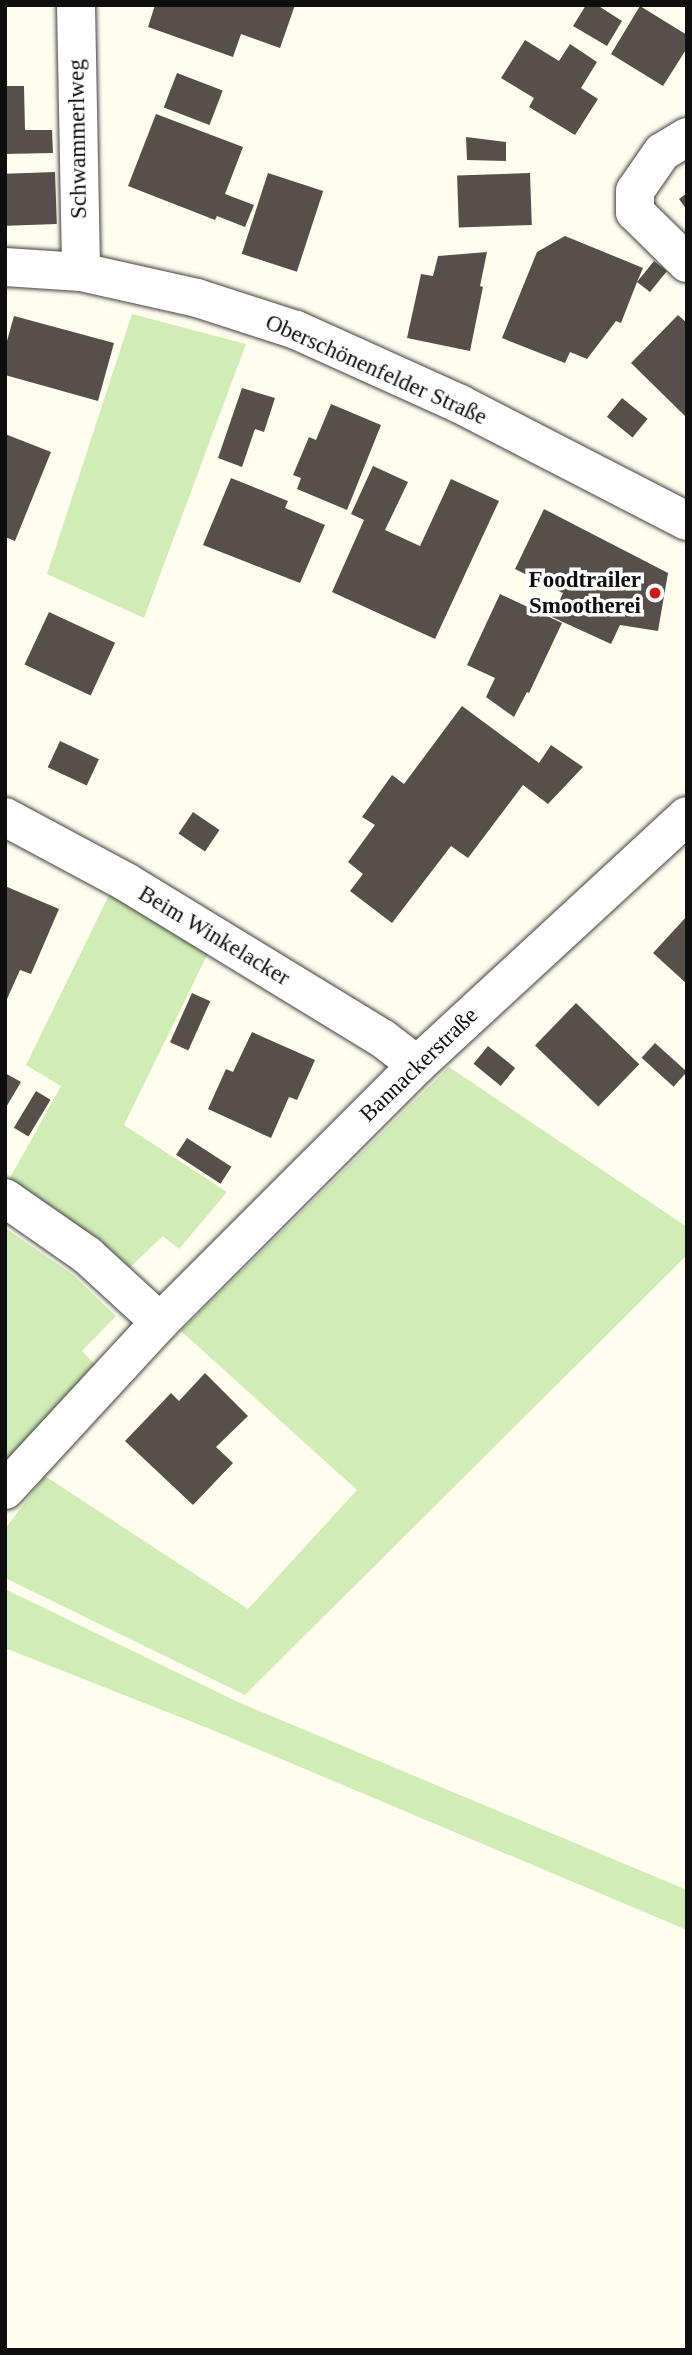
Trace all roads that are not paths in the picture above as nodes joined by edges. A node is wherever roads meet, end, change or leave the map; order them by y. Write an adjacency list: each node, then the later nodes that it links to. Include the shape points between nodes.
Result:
1 (76, 5): 5 (street, Schwammerlweg)
2 (687, 137): 3 (street, via 662,152 635,191 635,212)
3 (687, 263)
4 (5, 267): 5 (street, Oberschönenfelder Straße)
5 (81, 272): 6 (street, Oberschönenfelder Straße, via 197,298 296,330 460,404)
6 (687, 521)
7 (687, 816): 9 (street, Bannackerstraße)
8 (5, 817): 9 (street, Beim Winkelacker, via 126,882 382,1038)
9 (417, 1065): 11 (street, Bannackerstraße)
10 (5, 1198): 11 (street, via 87,1255)
11 (160, 1322): 12 (street, Bannackerstraße)
12 (5, 1490)

